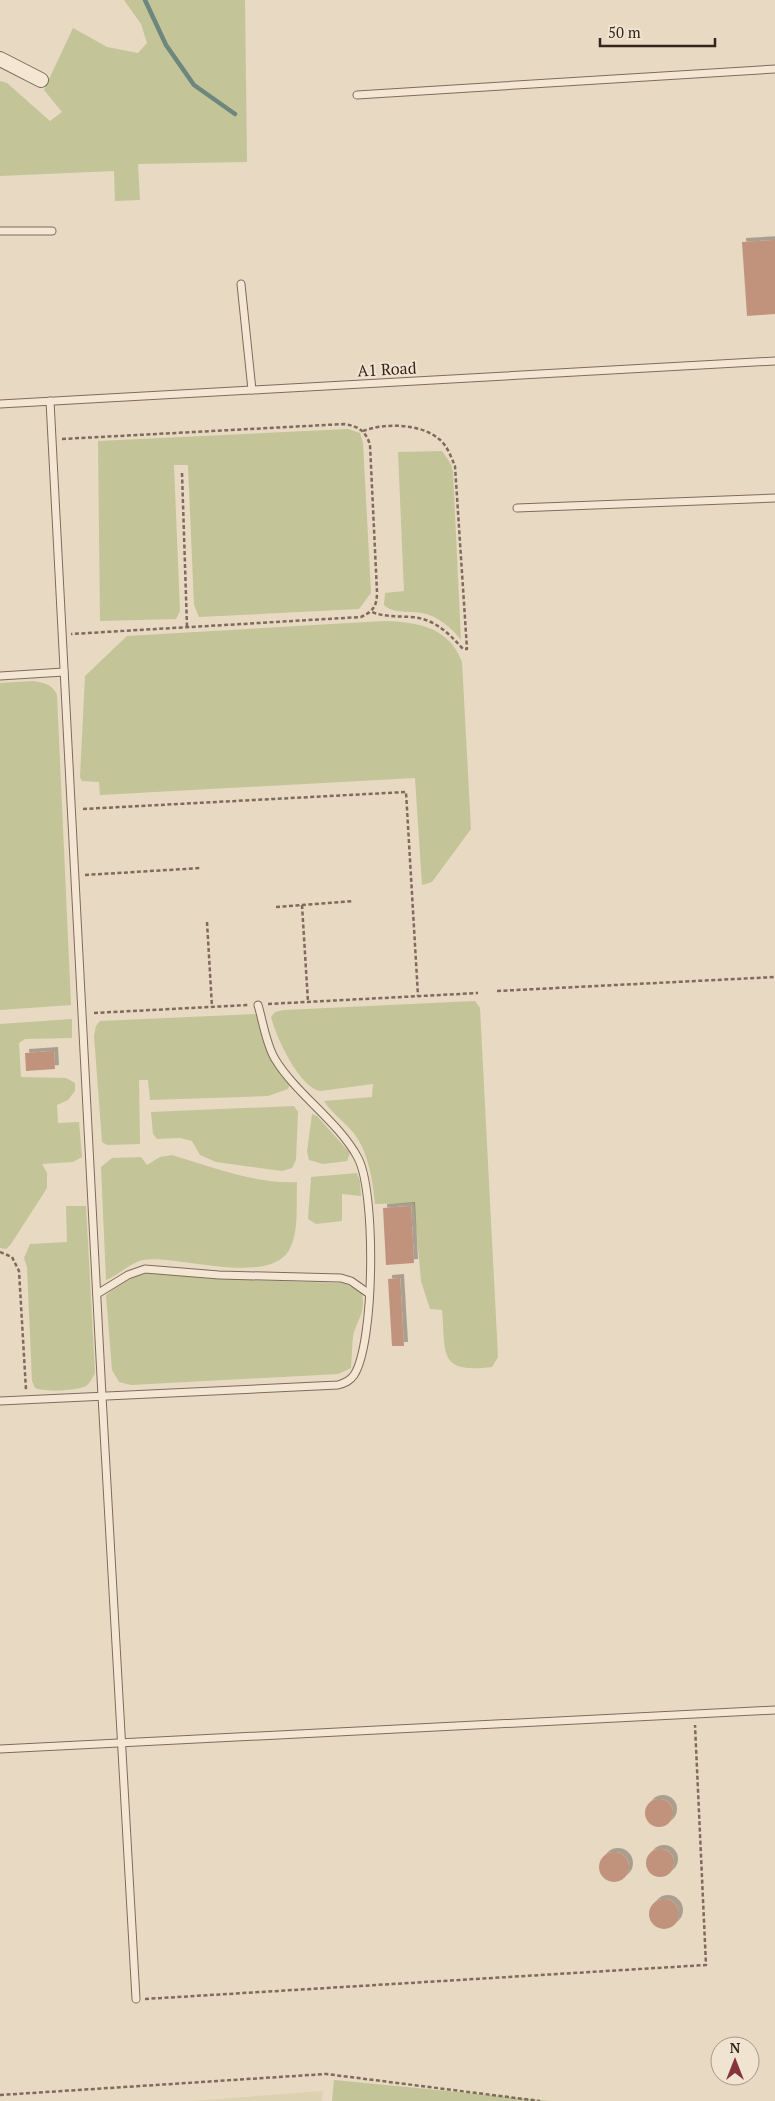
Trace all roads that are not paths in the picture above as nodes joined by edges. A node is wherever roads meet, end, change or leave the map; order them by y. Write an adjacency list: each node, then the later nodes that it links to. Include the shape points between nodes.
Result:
1 (0, 59): 3 (street)
2 (775, 69): 4 (lane)
3 (41, 80)
4 (357, 95)
5 (52, 230): 6 (lane)
6 (0, 231)
7 (241, 284): 9 (lane)
8 (775, 361): 9 (lane, A1 Road)
9 (252, 390): 10 (lane, A1 Road)
10 (50, 401): 11 (lane, A1 Road); 14 (lane)
11 (0, 404)
12 (775, 498): 13 (lane)
13 (517, 508)
14 (64, 672): 15 (lane); 18 (lane)
15 (0, 676)
16 (258, 1005): 17 (lane, via 275,1059 350,1144 365,1175 369,1206)
17 (368, 1293): 18 (lane, via 341,1278 218,1275 153,1269 128,1275); 19 (lane, via 363,1347 354,1376 348,1382)
18 (97, 1294): 19 (lane)
19 (102, 1396): 20 (lane); 22 (lane)
20 (0, 1401)
21 (775, 1710): 22 (lane)
22 (122, 1742): 23 (lane); 24 (lane)
23 (0, 1748)
24 (136, 1999)

